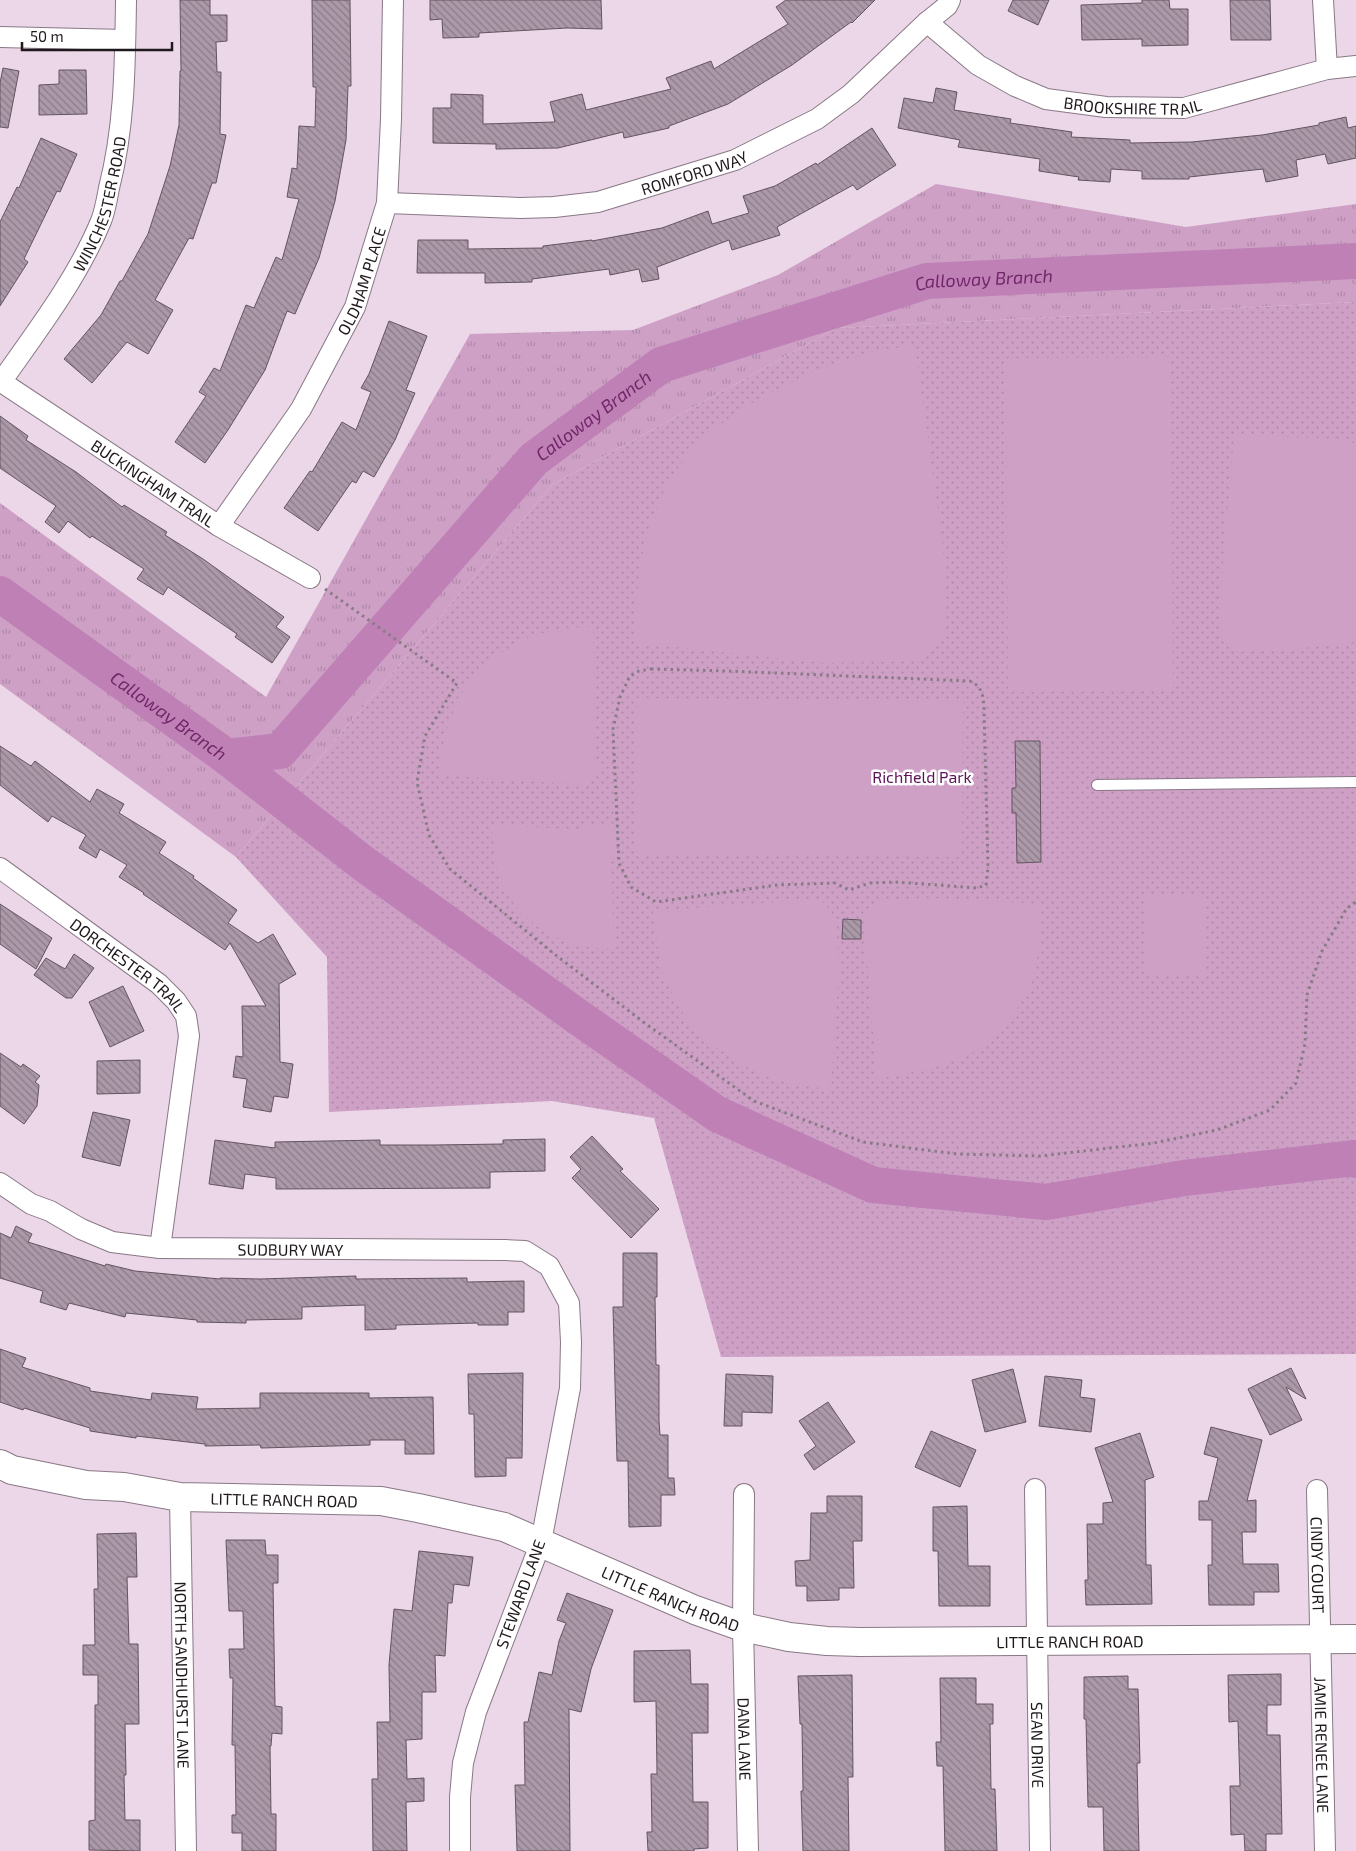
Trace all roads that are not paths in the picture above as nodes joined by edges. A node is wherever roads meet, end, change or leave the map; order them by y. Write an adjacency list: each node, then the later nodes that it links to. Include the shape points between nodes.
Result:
1 (126, 0): 7 (street, WINCHESTER ROAD)
2 (393, 0): 10 (street, OLDHAM PLACE)
3 (950, 0): 5 (street, ROMFORD WAY)
4 (1323, 0): 9 (street)
5 (927, 22): 9 (street, BROOKSHIRE TRAIL, via 978,65 1015,86 1046,99 1106,107 1184,108); 10 (street, ROMFORD WAY, via 851,94 817,119 735,160 598,202 554,207)
6 (0, 37): 7 (street)
7 (125, 40): 11 (street, WINCHESTER ROAD, via 122,124 101,220 75,272 47,317)
8 (1356, 66): 9 (street, BROOKSHIRE TRAIL)
9 (1327, 69)
10 (387, 203): 12 (street, OLDHAM PLACE, via 355,306 301,408)
11 (0, 381): 12 (street, BUCKINGHAM TRAIL)
12 (219, 526): 13 (street, BUCKINGHAM TRAIL)
13 (310, 578)
14 (1356, 782): 15 (lane)
15 (1097, 785)
16 (0, 868): 18 (street, DORCHESTER TRAIL, via 159,984 186,1016 189,1036)
17 (0, 1183): 18 (street, SUDBURY WAY, via 31,1204 112,1242)
18 (160, 1248): 19 (street, SUDBURY WAY, via 525,1251 550,1266)
19 (569, 1303): 25 (street, STEWARD LANE, via 570,1388)
20 (0, 1464): 24 (street, LITTLE RANCH ROAD, via 12,1470 86,1485 124,1487)
21 (1035, 1488): 29 (street, SEAN DRIVE)
22 (1317, 1490): 27 (street, CINDY COURT)
23 (744, 1494): 26 (street, DANA LANE)
24 (180, 1497): 25 (street, LITTLE RANCH ROAD, via 381,1501 504,1527); 30 (street, NORTH SANDHURST LANE)
25 (541, 1542): 26 (street, LITTLE RANCH ROAD, via 695,1610); 31 (street, STEWARD LANE, via 476,1712 464,1762)
26 (742, 1627): 29 (street, LITTLE RANCH ROAD, via 828,1641); 32 (street, DANA LANE)
27 (1321, 1639): 28 (street, LITTLE RANCH ROAD); 29 (street, LITTLE RANCH ROAD); 34 (street, JAMIE RENEE LANE)
28 (1356, 1639)
29 (1037, 1640): 33 (street, SEAN DRIVE)
30 (186, 1851)
31 (460, 1851)
32 (748, 1851)
33 (1040, 1851)
34 (1325, 1851)

